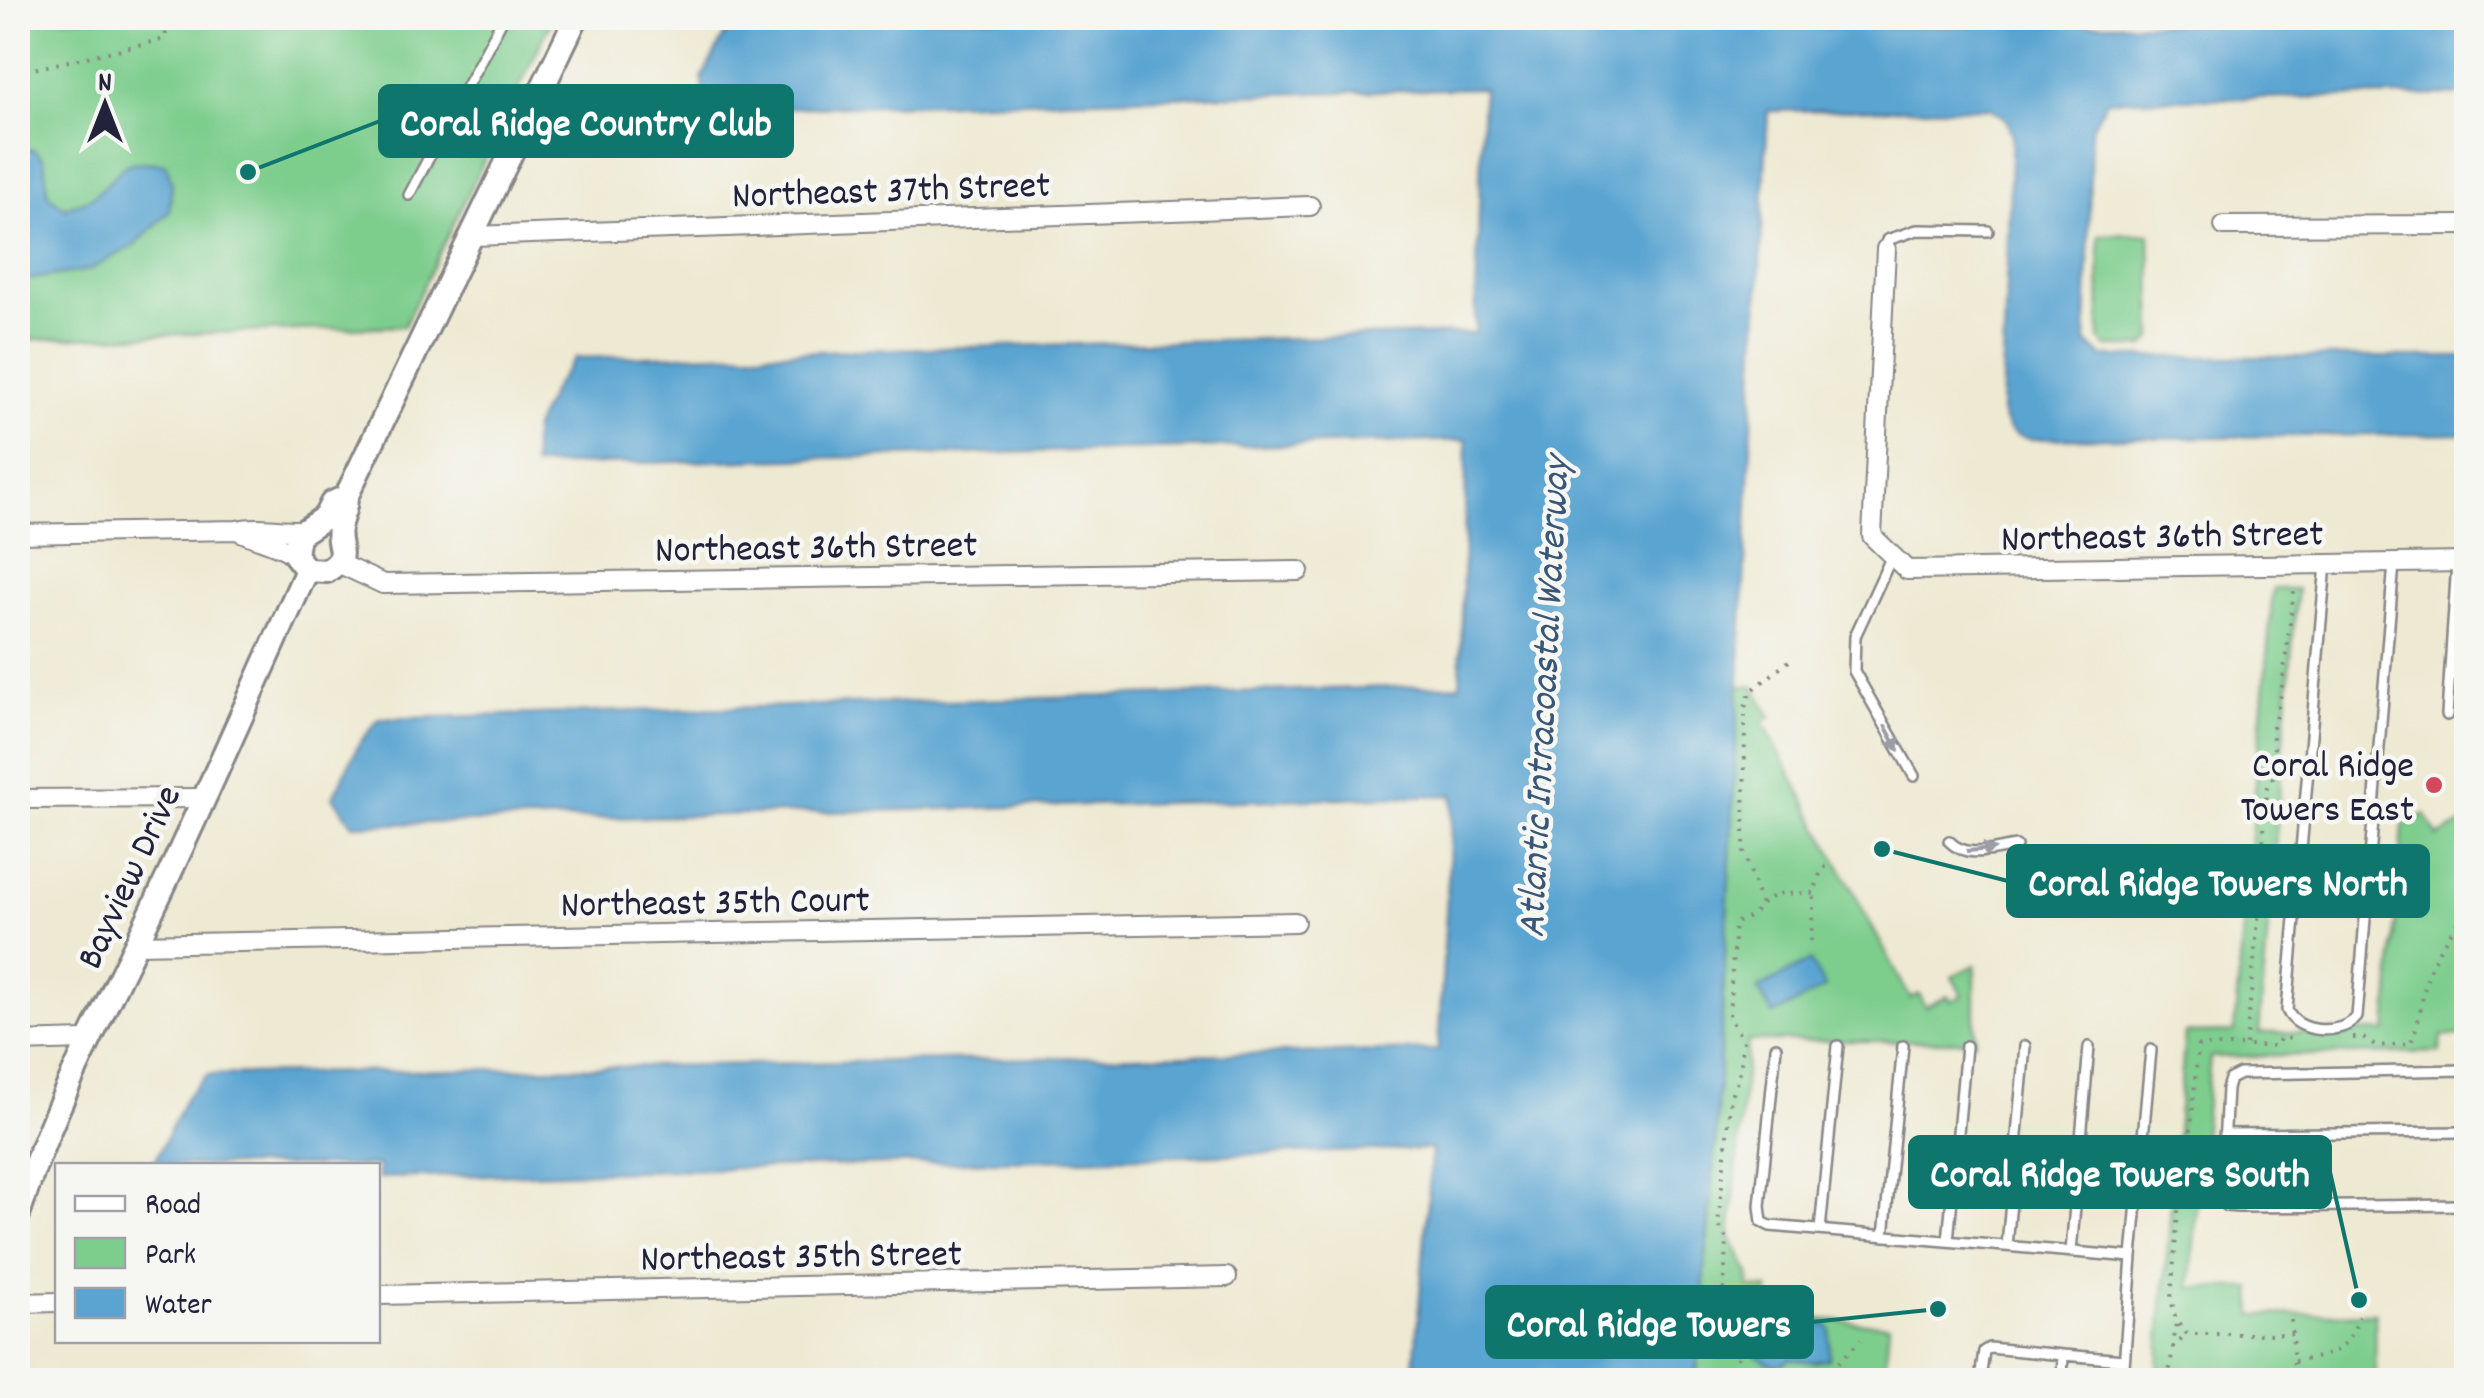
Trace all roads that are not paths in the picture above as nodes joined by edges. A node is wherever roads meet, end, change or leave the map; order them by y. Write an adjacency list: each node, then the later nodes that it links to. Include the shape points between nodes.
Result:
1 (502, 18): 3 (lane)
2 (576, 18): 8 (street, Bayview Drive)
3 (409, 195)
4 (1310, 206): 8 (street, Northeast 37th Street)
5 (2224, 226): 6 (street)
6 (2466, 226)
7 (1988, 232): 9 (lane, via 1907,231 1887,240)
8 (474, 236): 10 (street, Bayview Drive)
9 (1886, 249): 15 (street, Northeast 36th Street, via 1872,536)
10 (346, 496): 11 (street, Bayview Drive); 14 (street, Bayview Drive)
11 (310, 527): 12 (street); 14 (street); 18 (street, Bayview Drive, via 295,541)
12 (236, 530): 13 (street); 18 (street, via 280,546)
13 (18, 534)
14 (338, 535): 16 (street, Bayview Drive)
15 (1892, 556): 20 (street, Northeast 36th Street, via 1907,570); 23 (lane, one-way to 23, via 1855,636 1854,671)
16 (338, 562): 18 (street, via 327,571); 21 (street, Northeast 36th Street, via 383,584)
17 (2462, 562): 19 (street, Northeast 36th Street); 22 (lane)
18 (300, 563): 24 (street, Bayview Drive)
19 (2394, 563): 20 (street, Northeast 36th Street); 20 (lane, via 2357,1017 2334,1028 2302,1027 2287,1010)
20 (2326, 564)
21 (1299, 571)
22 (2446, 715)
23 (1914, 776)
24 (203, 798): 25 (street); 29 (street, Bayview Drive)
25 (18, 800)
26 (1949, 841): 27 (lane, one-way to 27, via 1970,853)
27 (2016, 846)
28 (1295, 922): 29 (street, Northeast 35th Court)
29 (136, 944): 30 (street, Bayview Drive)
30 (86, 1040): 31 (street); 43 (street, Bayview Drive)
31 (18, 1042)
32 (1838, 1046): 44 (lane)
33 (1902, 1046): 45 (lane)
34 (1966, 1046): 46 (lane)
35 (2025, 1046): 47 (lane)
36 (1776, 1047): 44 (lane, via 1759,1217 1770,1226)
37 (2089, 1047): 48 (lane)
38 (2151, 1050): 49 (lane)
39 (2466, 1070): 41 (lane, via 2240,1074 2227,1089)
40 (2466, 1132): 41 (lane)
41 (2224, 1134): 42 (lane, via 2226,1206)
42 (2466, 1205)
43 (18, 1215)
44 (1820, 1230): 45 (lane)
45 (1884, 1236): 46 (lane)
46 (1948, 1241): 47 (lane)
47 (2007, 1246): 48 (lane)
48 (2071, 1252): 49 (lane)
49 (2132, 1257): 55 (lane)
50 (1227, 1277): 51 (street, Northeast 35th Street)
51 (380, 1295)
52 (55, 1302): 53 (street)
53 (18, 1303)
54 (2064, 1355): 55 (lane); 56 (lane, via 1989,1348); 57 (lane)
55 (2124, 1360): 58 (lane)
56 (1980, 1380)
57 (2062, 1380)
58 (2122, 1380)

